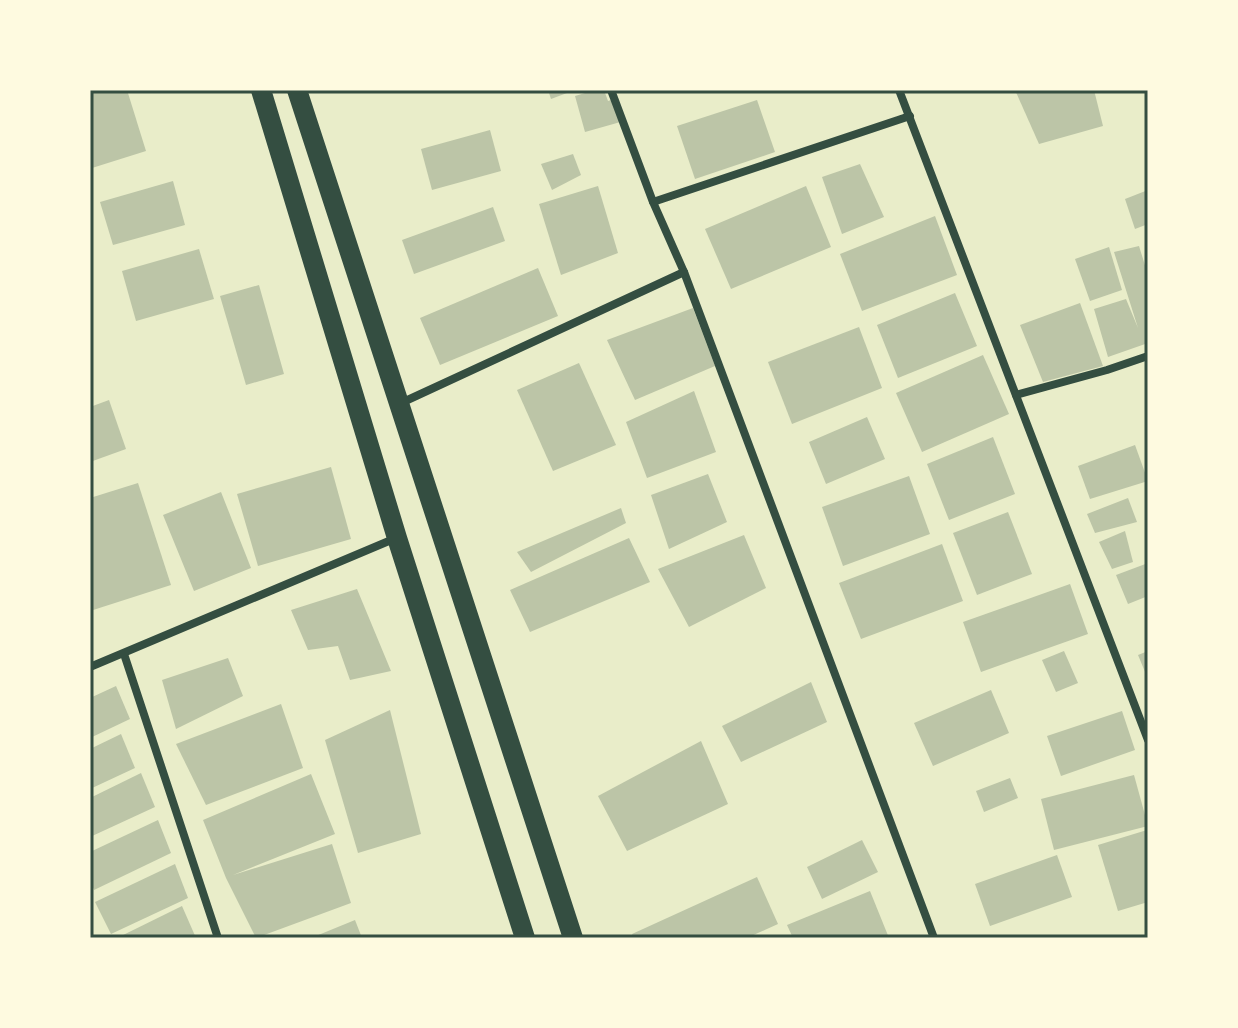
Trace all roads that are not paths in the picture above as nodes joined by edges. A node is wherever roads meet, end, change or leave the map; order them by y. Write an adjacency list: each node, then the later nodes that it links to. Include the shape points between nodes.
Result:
1 (261, 90): 11 (main road)
2 (297, 90): 10 (main road)
3 (611, 90): 6 (street)
4 (899, 90): 5 (street)
5 (910, 116): 6 (street); 9 (street)
6 (653, 202): 7 (street)
7 (684, 272): 10 (street); 18 (street)
8 (1148, 356): 9 (street)
9 (1016, 395): 14 (street)
10 (399, 403): 17 (main road)
11 (397, 538): 12 (street); 16 (main road)
12 (124, 654): 13 (street); 15 (street)
13 (90, 667)
14 (1148, 740)
15 (218, 938)
16 (525, 938)
17 (573, 938)
18 (934, 938)

